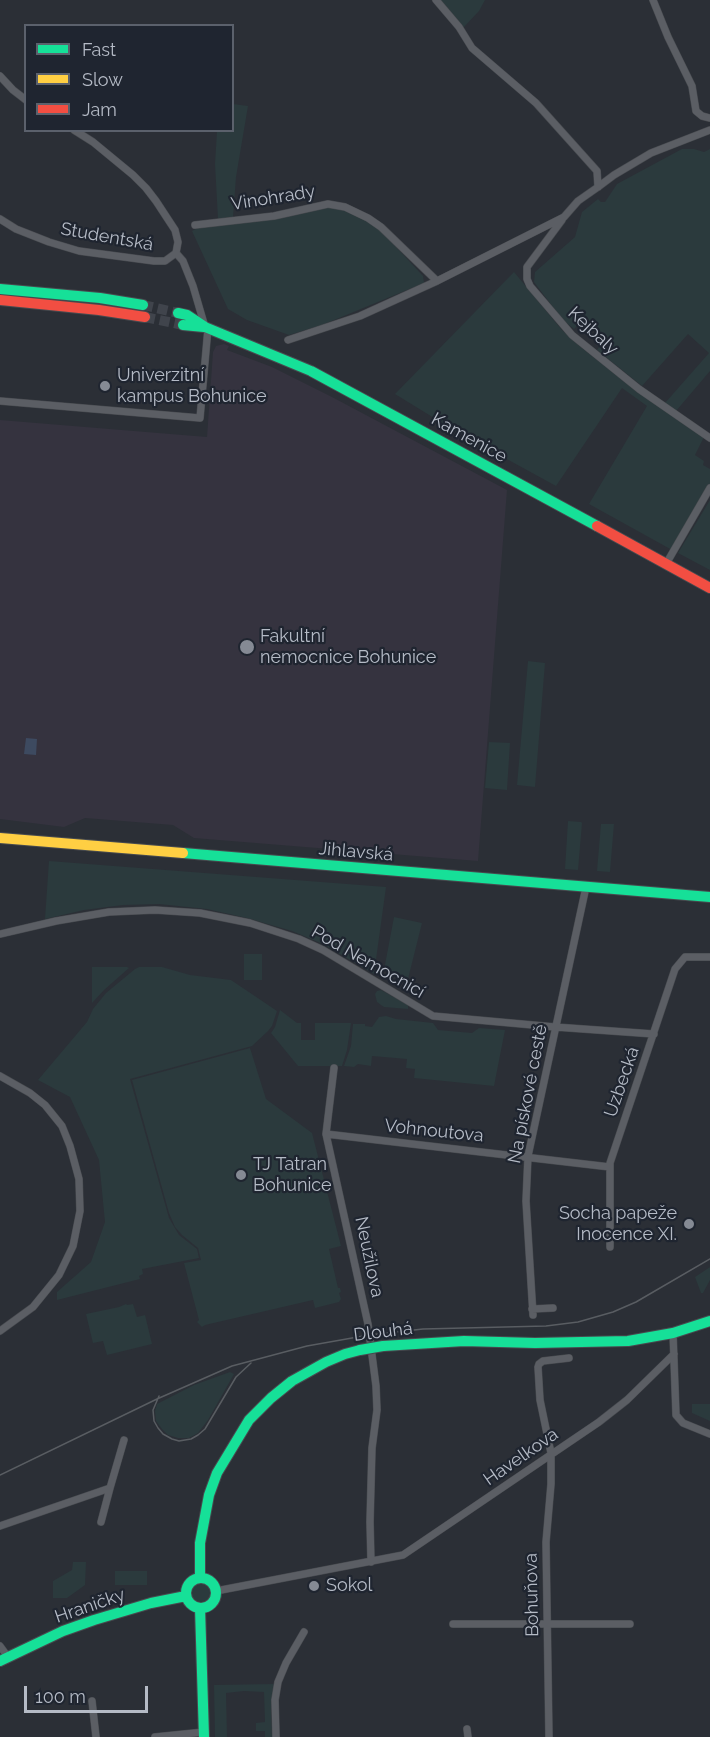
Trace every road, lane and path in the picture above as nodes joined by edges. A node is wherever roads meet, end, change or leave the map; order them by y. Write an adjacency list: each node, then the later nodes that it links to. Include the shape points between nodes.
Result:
1 (436, 0): 8 (street, via 472,48 536,103 597,171)
2 (653, 0): 5 (street, via 692,87 696,111)
3 (0, 76): 4 (street)
4 (24, 98)
5 (710, 118)
6 (710, 130): 8 (street, via 651,153)
7 (77, 132): 12 (street, via 146,188 175,231)
8 (598, 186): 9 (street)
9 (564, 217): 13 (street); 23 (street, Kejbaly, via 527,267 530,286 579,341)
10 (0, 219): 12 (street, Studentská, via 27,234 79,251 154,261 165,261)
11 (195, 225): 13 (street, Vinohrady, via 274,216 328,204 345,207 381,227)
12 (176, 254): 20 (street, via 183,261)
13 (437, 280): 21 (street, via 360,316)
14 (0, 289): 16 (street)
15 (0, 300): 18 (street)
16 (143, 305)
17 (178, 313): 20 (street, Kamenice)
18 (145, 317)
19 (183, 325): 20 (street, Kamenice)
20 (206, 328): 22 (street, via 200,418); 25 (street, Kamenice, via 311,371)
21 (288, 340)
22 (0, 401)
23 (710, 438)
24 (710, 488): 25 (street)
25 (666, 564): 26 (street, Kamenice)
26 (710, 588)
27 (0, 838): 28 (street, Jihlavská)
28 (586, 887): 29 (street, Jihlavská); 32 (street, Na pískové cestě)
29 (710, 897)
30 (0, 934): 32 (street, Pod Nemocnicí, via 109,912 200,913 250,923 299,939 433,1016)
31 (710, 957): 33 (street, Uzbecká, via 685,957 675,969)
32 (555, 1028): 33 (street, Pod Nemocnicí); 37 (street, Na pískové cestě)
33 (654, 1034): 38 (street, Uzbecká)
34 (334, 1068): 36 (street, Neužilova)
35 (0, 1076): 42 (street, via 45,1105 62,1126 79,1179 80,1212 73,1246 59,1275 33,1308)
36 (326, 1134): 37 (street, Vohnoutova); 52 (street, Neužilova, via 374,1361 377,1410 372,1448)
37 (528, 1156): 38 (street, Vohnoutova); 40 (street, Na pískové cestě, via 526,1201 532,1312)
38 (610, 1167): 39 (street, Uzbecká)
39 (610, 1247)
40 (553, 1308)
41 (709, 1322): 43 (street, Dlouhá)
42 (0, 1331)
43 (673, 1333): 44 (street); 53 (street, Dlouhá, bridge, via 628,1341 464,1341 383,1346 326,1362 292,1381 249,1420 217,1473 200,1543)
44 (674, 1354): 46 (street, via 676,1414 683,1423); 48 (street, Havelkova, via 627,1400)
45 (569, 1358): 48 (street, Bohuňova, via 543,1361 538,1367)
46 (710, 1434)
47 (124, 1440): 49 (street)
48 (551, 1454): 52 (street, Havelkova, via 404,1555); 57 (street, Bohuňova)
49 (110, 1488): 50 (street); 51 (street)
50 (101, 1522)
51 (0, 1526)
52 (371, 1562): 54 (street)
53 (200, 1578): 54 (street, via 211,1581); 55 (street, via 189,1584)
54 (216, 1591): 56 (street, via 212,1603)
55 (186, 1596): 56 (street); 62 (street, Hraničky, via 94,1620)
56 (200, 1608): 64 (street)
57 (547, 1623): 58 (street); 59 (street); 68 (street, Bohuňova)
58 (453, 1624)
59 (630, 1624)
60 (304, 1632): 67 (street, via 278,1682)
61 (0, 1646): 62 (street)
62 (4, 1659)
63 (92, 1701): 65 (street)
64 (204, 1735): 66 (street)
65 (96, 1737)
66 (155, 1737)
67 (276, 1737)
68 (549, 1737)

